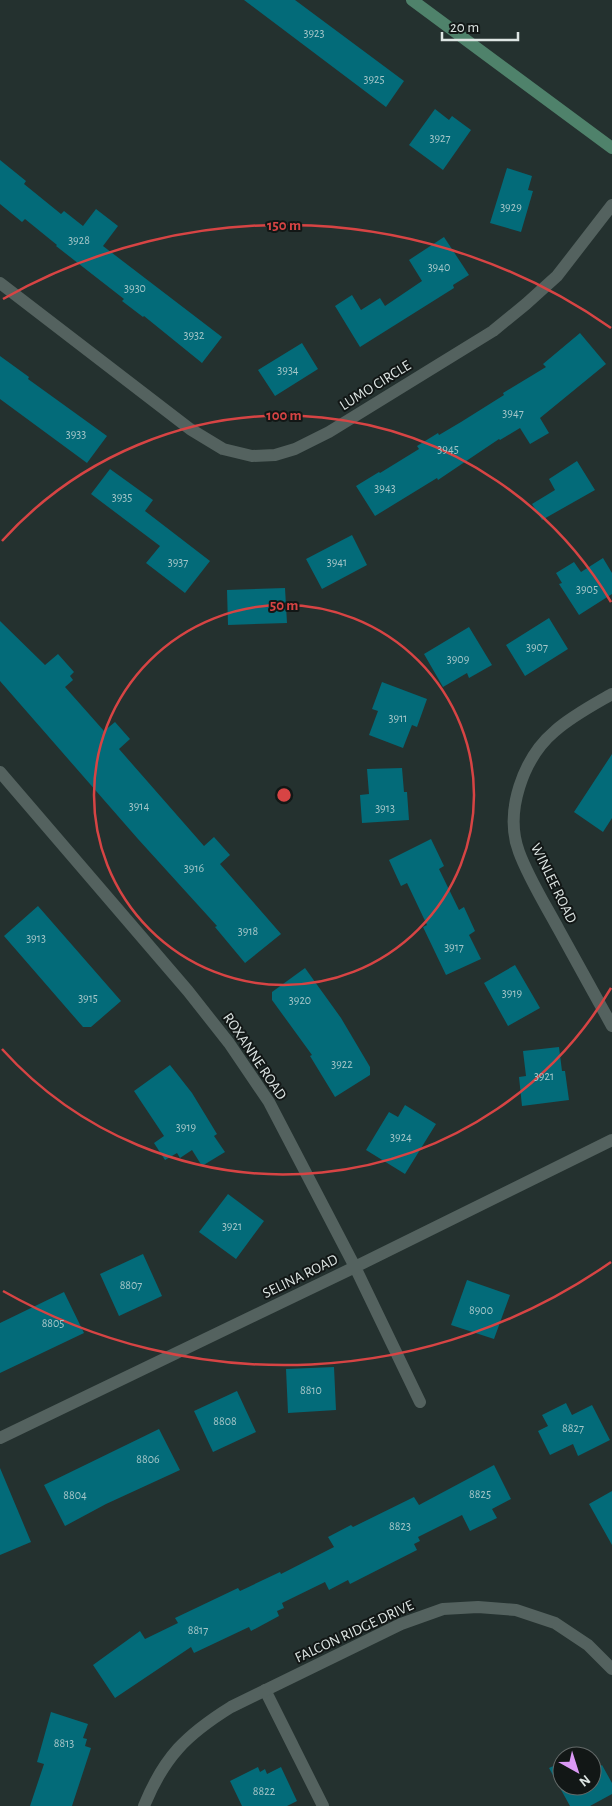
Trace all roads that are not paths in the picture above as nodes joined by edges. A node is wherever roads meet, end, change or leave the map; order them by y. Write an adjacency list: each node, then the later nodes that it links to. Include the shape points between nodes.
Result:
1 (412, 0): 2 (main road)
2 (612, 148)
3 (612, 205): 4 (street, LUMO CIRCLE, via 557,276 494,331 329,432 295,449 274,455 252,456 223,448 190,429)
4 (0, 283)
5 (612, 694): 7 (street, WINLEE ROAD, via 554,731 534,755 519,784 513,818 518,850 526,867)
6 (0, 772): 9 (street, ROXANNE ROAD, via 229,1043 269,1102)
7 (612, 1026)
8 (612, 1140): 9 (street, SELINA ROAD)
9 (355, 1267): 10 (street, ROXANNE ROAD); 11 (street, SELINA ROAD)
10 (420, 1402)
11 (0, 1438)
12 (612, 1669): 13 (street, FALCON RIDGE DRIVE, via 588,1644 555,1623 516,1610 478,1606 443,1609 402,1624)
13 (265, 1690): 14 (street, FALCON RIDGE DRIVE, via 231,1707 183,1741 168,1759); 15 (street)
14 (144, 1806)
15 (323, 1806)

